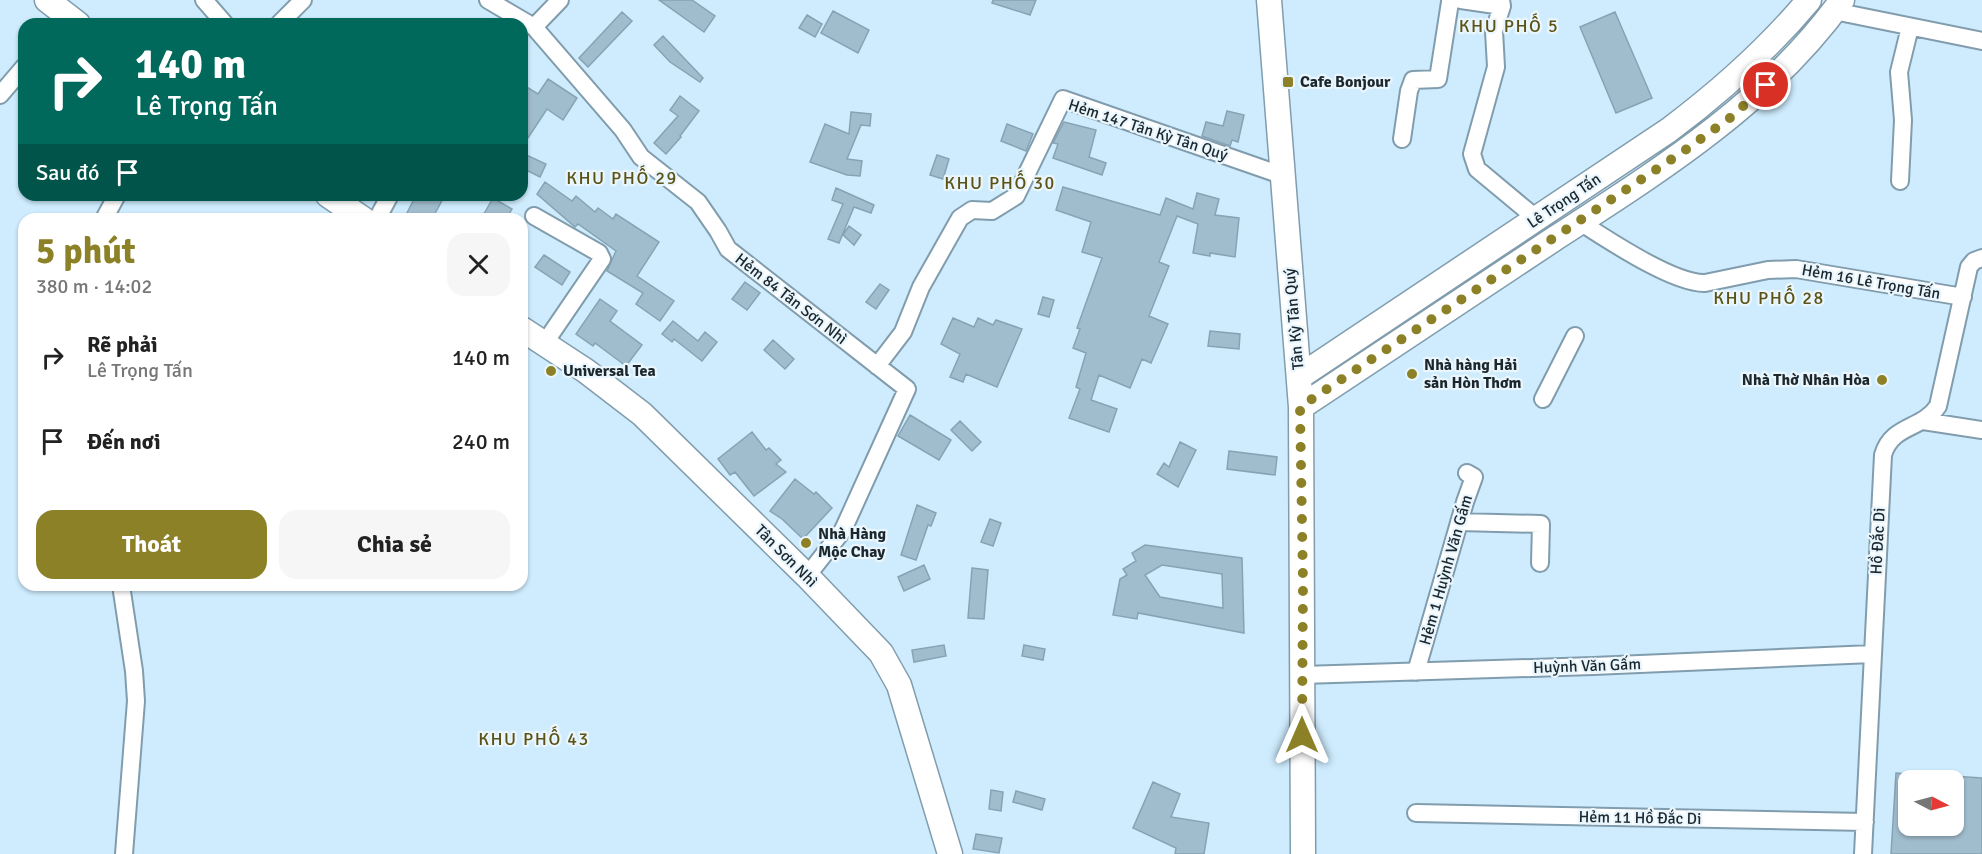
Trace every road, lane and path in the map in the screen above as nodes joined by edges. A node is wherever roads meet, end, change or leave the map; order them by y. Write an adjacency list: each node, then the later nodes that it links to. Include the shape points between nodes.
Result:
1 (47, 0): 12 (main road)
2 (204, 0): 13 (street)
3 (303, 0): 14 (street)
4 (488, 0): 15 (street, Hẻm 84 Tân Sơn Nhì)
5 (560, 0): 17 (street)
6 (1269, 0): 23 (main road, Tân Kỳ Tân Quý)
7 (1455, 0): 22 (street, via 1450,2 1438,79 1413,80)
8 (1461, 0): 10 (street)
9 (1809, 0): 28 (main road, Lê Trọng Tấn, via 1756,58 1700,106)
10 (1502, 3): 28 (street, via 1494,31 1496,67 1472,154 1477,169)
11 (1838, 6): 18 (street); 29 (main road, Lê Trọng Tấn, via 1779,74 1730,118)
12 (66, 18)
13 (220, 18)
14 (285, 18)
15 (519, 18)
16 (528, 23): 17 (street, Hẻm 84 Tân Sơn Nhì)
17 (534, 27): 35 (street, Hẻm 84 Tân Sơn Nhì, via 624,130 641,157 698,202 728,249)
18 (1910, 27): 19 (street); 24 (street, via 1899,72 1903,120)
19 (1982, 41)
20 (18, 74): 21 (street)
21 (0, 95)
22 (1402, 140)
23 (1281, 175): 35 (street, Hẻm 147 Tân Kỳ Tân Quý, via 1063,99 1017,196 992,211 972,210 960,219 921,287 903,332); 36 (main road, Tân Kỳ Tân Quý)
24 (1900, 181)
25 (337, 201): 26 (main road)
26 (354, 213)
27 (534, 216): 34 (street, via 599,253 602,259)
28 (1537, 219): 36 (main road, Lê Trọng Tấn)
29 (1580, 222): 31 (street, Hẻm 16 Lê Trọng Tấn, via 1631,253 1693,282 1796,269); 38 (main road, Lê Trọng Tấn)
30 (1978, 260): 31 (street, Hồ Đắc Di, via 1969,267)
31 (1963, 297): 39 (street, Hồ Đắc Di, via 1940,399 1934,412)
32 (528, 333): 34 (main road, Tân Sơn Nhì)
33 (1575, 336): 37 (street)
34 (544, 344): 44 (main road, Tân Sơn Nhì, via 642,414)
35 (877, 366): 44 (street, Hẻm 84 Tân Sơn Nhì, via 907,389 843,530)
36 (1299, 377): 38 (main road, Tân Kỳ Tân Quý)
37 (1543, 399)
38 (1300, 407): 48 (main road, Tân Kỳ Tân Quý)
39 (1923, 421): 40 (street); 46 (street, Hồ Đắc Di, via 1892,437 1884,455)
40 (1982, 430)
41 (1467, 473): 42 (street, Hẻm 1 Huỳnh Văn Gấm, via 1474,477)
42 (1459, 522): 43 (street, via 1541,524); 47 (street, Hẻm 1 Huỳnh Văn Gấm)
43 (1540, 563)
44 (807, 576): 52 (main road, Tân Sơn Nhì, via 881,653 894,674)
45 (122, 591): 51 (street, via 136,701)
46 (1872, 654): 47 (street, Huỳnh Văn Gấm); 50 (street, Hồ Đắc Di)
47 (1416, 672): 48 (street, Huỳnh Văn Gấm)
48 (1302, 675): 53 (main road, Tân Kỳ Tân Quý)
49 (1416, 813): 50 (street, Hẻm 11 Hồ Đắc Di)
50 (1865, 822): 54 (street, Hồ Đắc Di)
51 (124, 854)
52 (950, 854)
53 (1303, 854)
54 (1863, 854)

